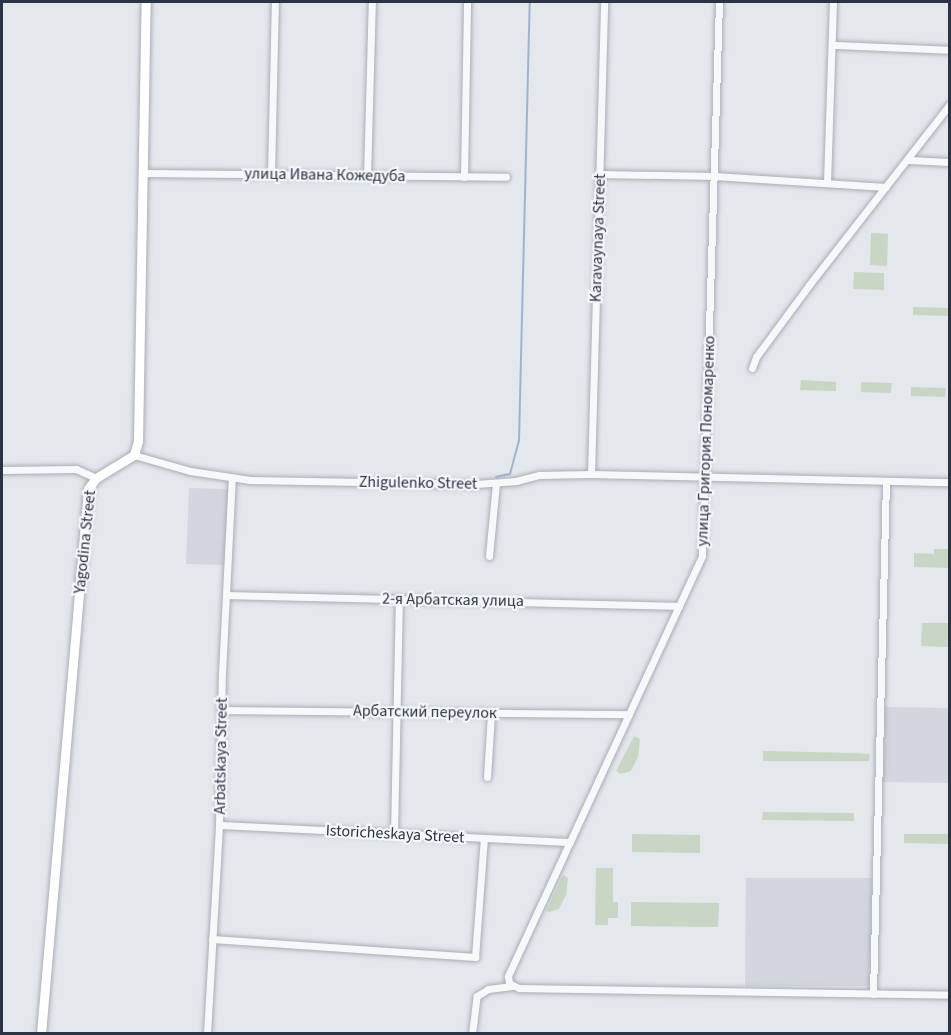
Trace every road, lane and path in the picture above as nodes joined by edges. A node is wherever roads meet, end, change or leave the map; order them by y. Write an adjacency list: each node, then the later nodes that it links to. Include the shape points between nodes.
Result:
1 (146, 2): 13 (street)
2 (275, 2): 14 (street)
3 (372, 2): 16 (street)
4 (467, 2): 18 (street)
5 (604, 2): 15 (street, Karavaynaya Street)
6 (719, 2): 17 (street, улица Григория Пономаренко)
7 (834, 2): 8 (street)
8 (833, 45): 9 (street); 20 (street)
9 (950, 50)
10 (950, 104): 11 (street)
11 (907, 160): 12 (street); 21 (street)
12 (950, 162)
13 (144, 173): 14 (street, улица Ивана Кожедуба); 23 (street, via 138,441)
14 (272, 174): 16 (street, улица Ивана Кожедуба)
15 (600, 174): 17 (street); 25 (street, Karavaynaya Street)
16 (367, 176): 18 (street, улица Ивана Кожедуба)
17 (714, 176): 20 (street); 26 (street, улица Григория Пономаренко)
18 (464, 177): 19 (street, улица Ивана Кожедуба)
19 (506, 177)
20 (826, 182): 21 (street)
21 (886, 186): 22 (street, via 769,339)
22 (752, 368)
23 (134, 455): 27 (street, Yagodina Street); 28 (street, Zhigulenko Street)
24 (2, 470): 27 (street, via 76,469)
25 (591, 474): 26 (street, Zhigulenko Street); 31 (street, Zhigulenko Street, via 539,475)
26 (704, 476): 29 (street, Zhigulenko Street); 35 (street, улица Григория Пономаренко, via 702,556)
27 (96, 478): 49 (street, Yagodina Street, via 88,489)
28 (231, 478): 31 (street, Zhigulenko Street); 33 (street, Arbatskaya Street)
29 (886, 481): 30 (street, Zhigulenko Street); 47 (street)
30 (950, 482)
31 (496, 483): 32 (street)
32 (489, 556)
33 (228, 595): 34 (street, 2-я Арбатская улица); 36 (street, Arbatskaya Street)
34 (399, 599): 35 (street, 2-я Арбатская улица); 37 (street)
35 (678, 606): 39 (street, улица Григория Пономаренко)
36 (221, 710): 37 (street, Арбатский переулок); 41 (street, Arbatskaya Street)
37 (396, 712): 38 (street, Арбатский переулок); 42 (street)
38 (491, 713): 39 (street, Арбатский переулок); 40 (street)
39 (629, 714): 44 (street, улица Григория Пономаренко)
40 (488, 777)
41 (219, 825): 42 (street, Istoricheskaya Street); 45 (street, Arbatskaya Street)
42 (394, 834): 43 (street, Istoricheskaya Street)
43 (484, 838): 44 (street, Istoricheskaya Street); 45 (street, via 475,957)
44 (570, 842): 46 (street, улица Григория Пономаренко, via 508,976)
45 (212, 939): 50 (street, Arbatskaya Street)
46 (510, 984): 47 (street); 51 (street, via 477,996)
47 (873, 994): 48 (street)
48 (950, 995)
49 (41, 1034)
50 (207, 1034)
51 (472, 1034)

